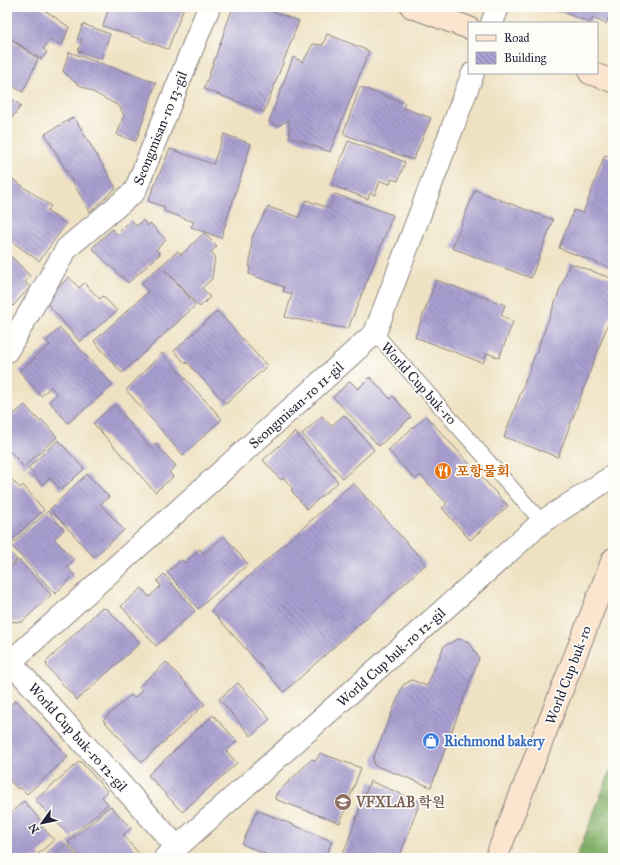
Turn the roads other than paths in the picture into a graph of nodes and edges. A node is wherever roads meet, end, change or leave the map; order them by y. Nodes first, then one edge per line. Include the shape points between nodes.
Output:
1 (209, 7) edge
2 (412, 7) edge
3 (498, 7) edge
4 (492, 22) edge
5 (468, 28) edge
6 (473, 74) edge
7 (593, 74) edge
8 (613, 82) edge
9 (375, 333) junction
10 (7, 351) edge
11 (613, 476) edge
12 (542, 522) junction
13 (613, 559) edge
14 (8, 662) edge
15 (171, 854) edge
16 (496, 858) edge

1 - 10 street, Seongmisan-ro 13-gil via 135,191 67,248
2 - 5 main road
3 - 4 street
6 - 9 street, Seongmisan-ro 11-gil
7 - 8 main road
9 - 12 lane, World Cup buk-ro
9 - 14 street, Seongmisan-ro 11-gil
11 - 12 street, World Cup buk-ro 12-gil
12 - 15 street, World Cup buk-ro 12-gil
13 - 16 main road, World Cup buk-ro
14 - 15 street, World Cup buk-ro 12-gil

